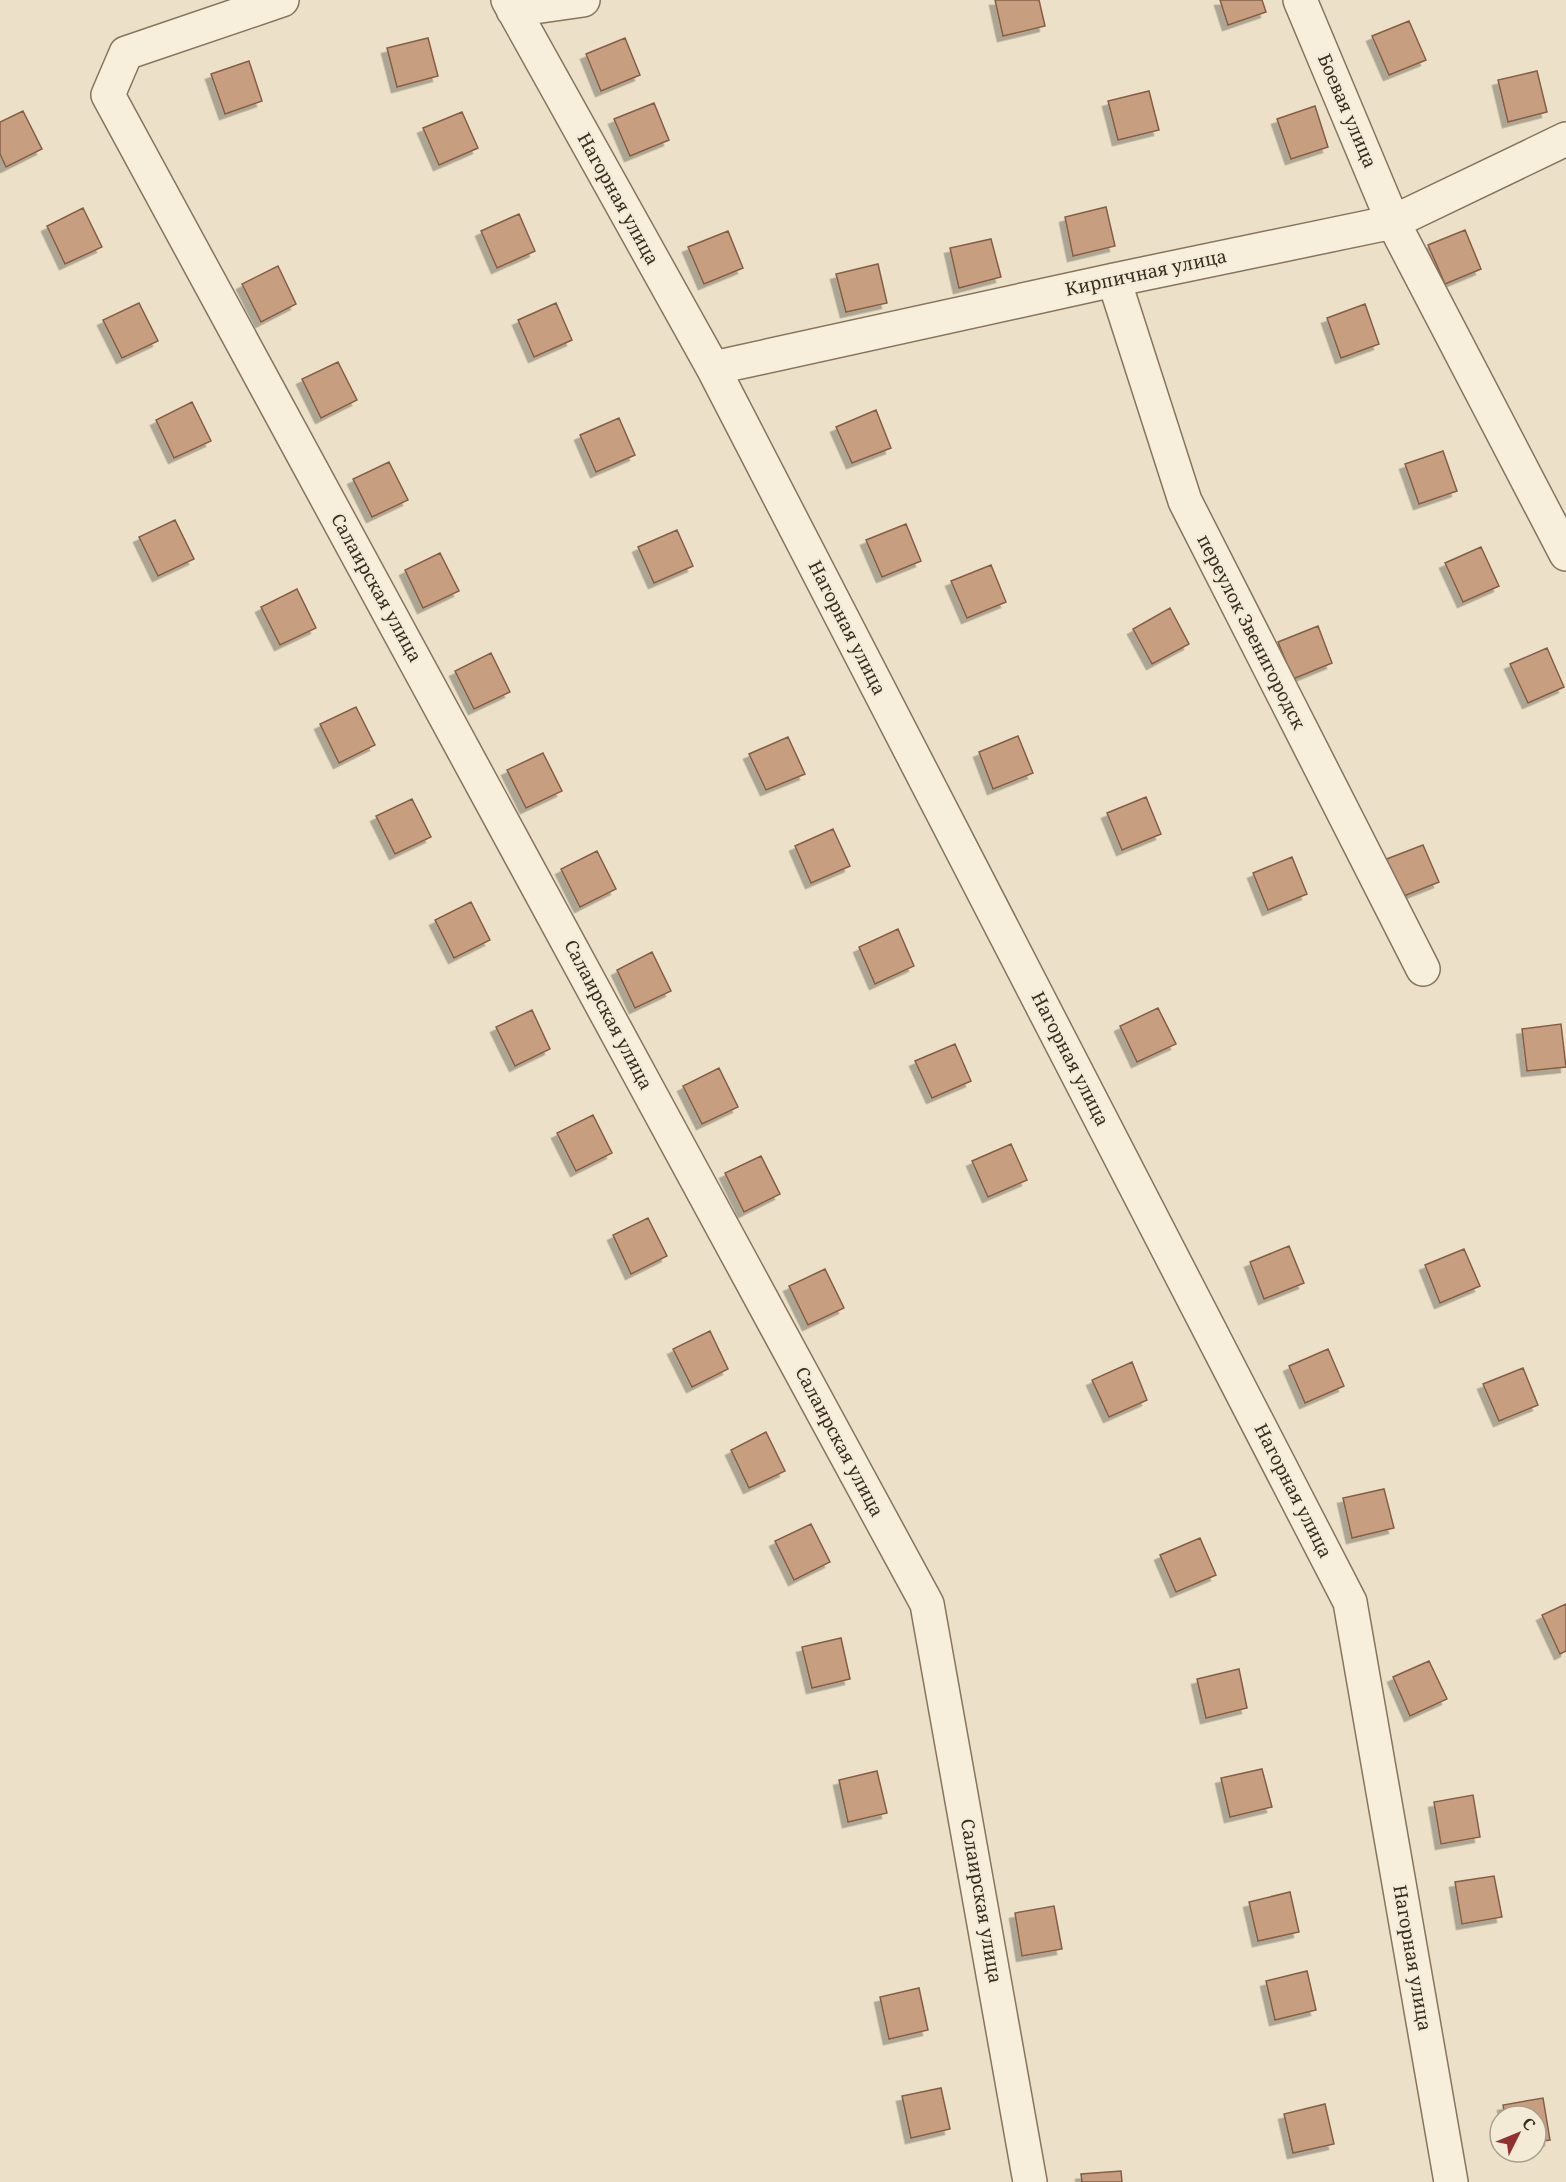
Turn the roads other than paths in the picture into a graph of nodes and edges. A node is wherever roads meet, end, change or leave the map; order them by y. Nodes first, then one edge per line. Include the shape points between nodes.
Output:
1 (282, 0) edge
2 (583, 0) edge
3 (1300, 0) edge
4 (510, 5) edge
5 (1566, 139) edge
6 (1393, 222) junction
7 (1114, 280) junction
8 (713, 368) junction
9 (1554, 503) edge
10 (1566, 554) edge
11 (1423, 969) dead end
12 (1030, 2182) edge
13 (1450, 2182) edge

1 - 12 street, Салаирская улица via 126,53 108,95 927,1604
2 - 4 street
3 - 6 street, Боевая улица
4 - 8 street, Нагорная улица
5 - 6 street, Кирпичная улица
6 - 7 street, Кирпичная улица
6 - 9 street, Боевая улица
7 - 8 street, Кирпичная улица
7 - 11 street, переулок Звенигородск via 1185,501
8 - 13 street, Нагорная улица via 1350,1602
9 - 10 street, Боевая улица

